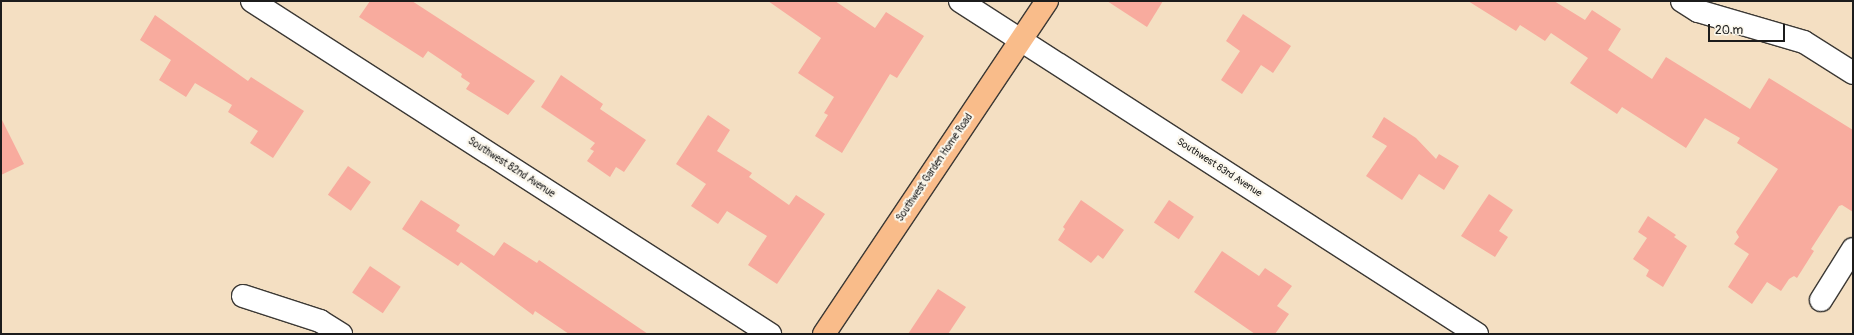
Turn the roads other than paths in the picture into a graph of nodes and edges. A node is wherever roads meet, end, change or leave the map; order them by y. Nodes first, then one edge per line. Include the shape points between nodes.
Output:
1 (252, 1) edge
2 (960, 1) edge
3 (1046, 1) edge
4 (1682, 1) edge
5 (1021, 40) junction
6 (1853, 74) edge
7 (1853, 249) edge
8 (244, 296) dead end
9 (1821, 300) dead end
10 (341, 334) edge
11 (770, 334) edge
12 (824, 334) edge
13 (1477, 334) edge

1 - 11 street, Southwest 82nd Avenue
2 - 5 street, Southwest 83rd Avenue
3 - 5 main road, Southwest Garden Home Road
4 - 6 street via 1698,11 1804,42
5 - 12 main road, Southwest Garden Home Road
5 - 13 street, Southwest 83rd Avenue
7 - 9 street
8 - 10 street via 320,321

